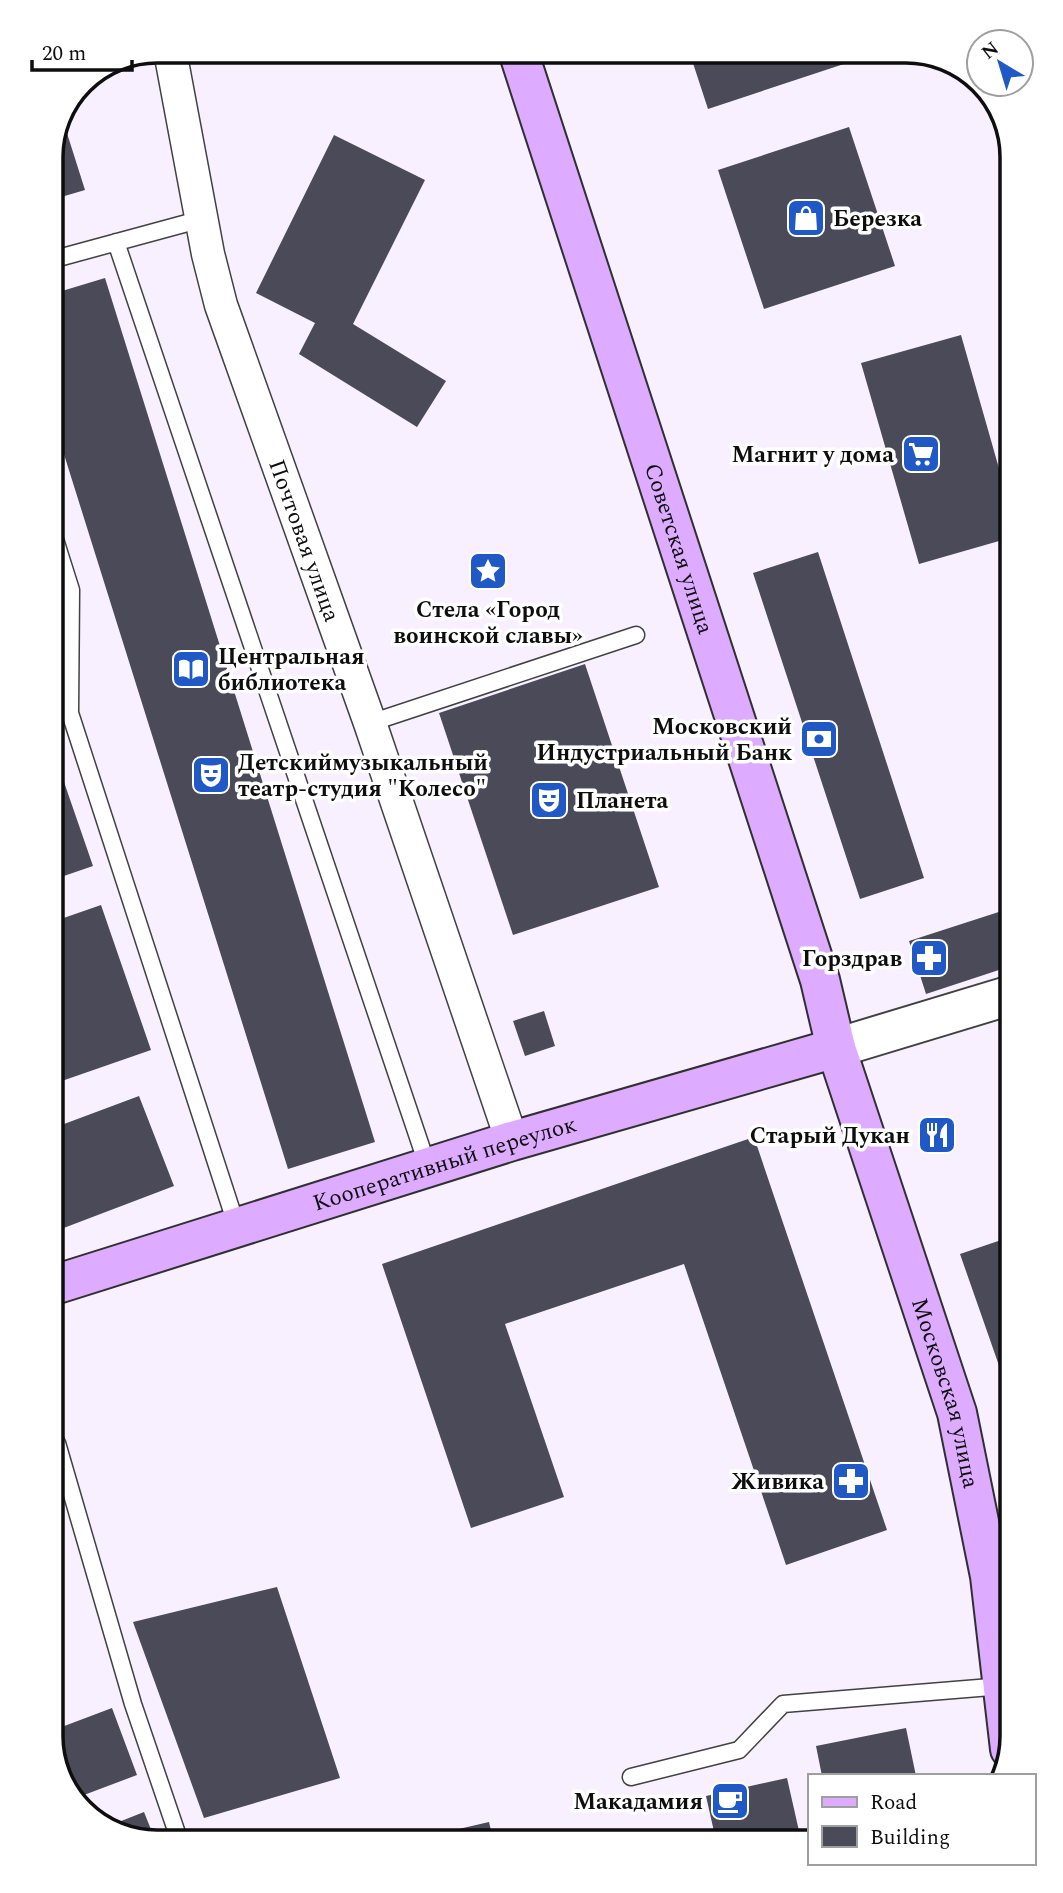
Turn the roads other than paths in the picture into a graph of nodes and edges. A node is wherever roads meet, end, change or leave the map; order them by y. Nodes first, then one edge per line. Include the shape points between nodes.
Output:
1 (172, 63) edge
2 (522, 63) edge
3 (202, 219) junction
4 (116, 242) junction
5 (63, 257) edge
6 (63, 565) edge
7 (636, 635) dead end
8 (370, 723) junction
9 (1000, 998) edge
10 (836, 1048) junction
11 (512, 1141) junction
12 (428, 1167) junction
13 (237, 1227) junction
14 (63, 1282) edge
15 (63, 1464) edge
16 (1000, 1570) edge
17 (1000, 1686) edge
18 (631, 1777) dead end
19 (176, 1830) edge

1 - 3 street, Почтовая улица
2 - 10 main road, Советская улица via 820,979
3 - 4 lane
3 - 8 street, Почтовая улица via 221,305
4 - 5 lane
4 - 12 lane
6 - 13 lane via 71,590 70,713
7 - 8 lane
8 - 11 street, Почтовая улица
9 - 10 street
10 - 11 main road, Кооперативный переулок
10 - 16 main road, Московская улица via 957,1413
11 - 12 main road, Кооперативный переулок
12 - 13 main road, Кооперативный переулок
13 - 14 main road, Кооперативный переулок
15 - 19 lane via 132,1704
17 - 18 lane via 783,1704 739,1750

